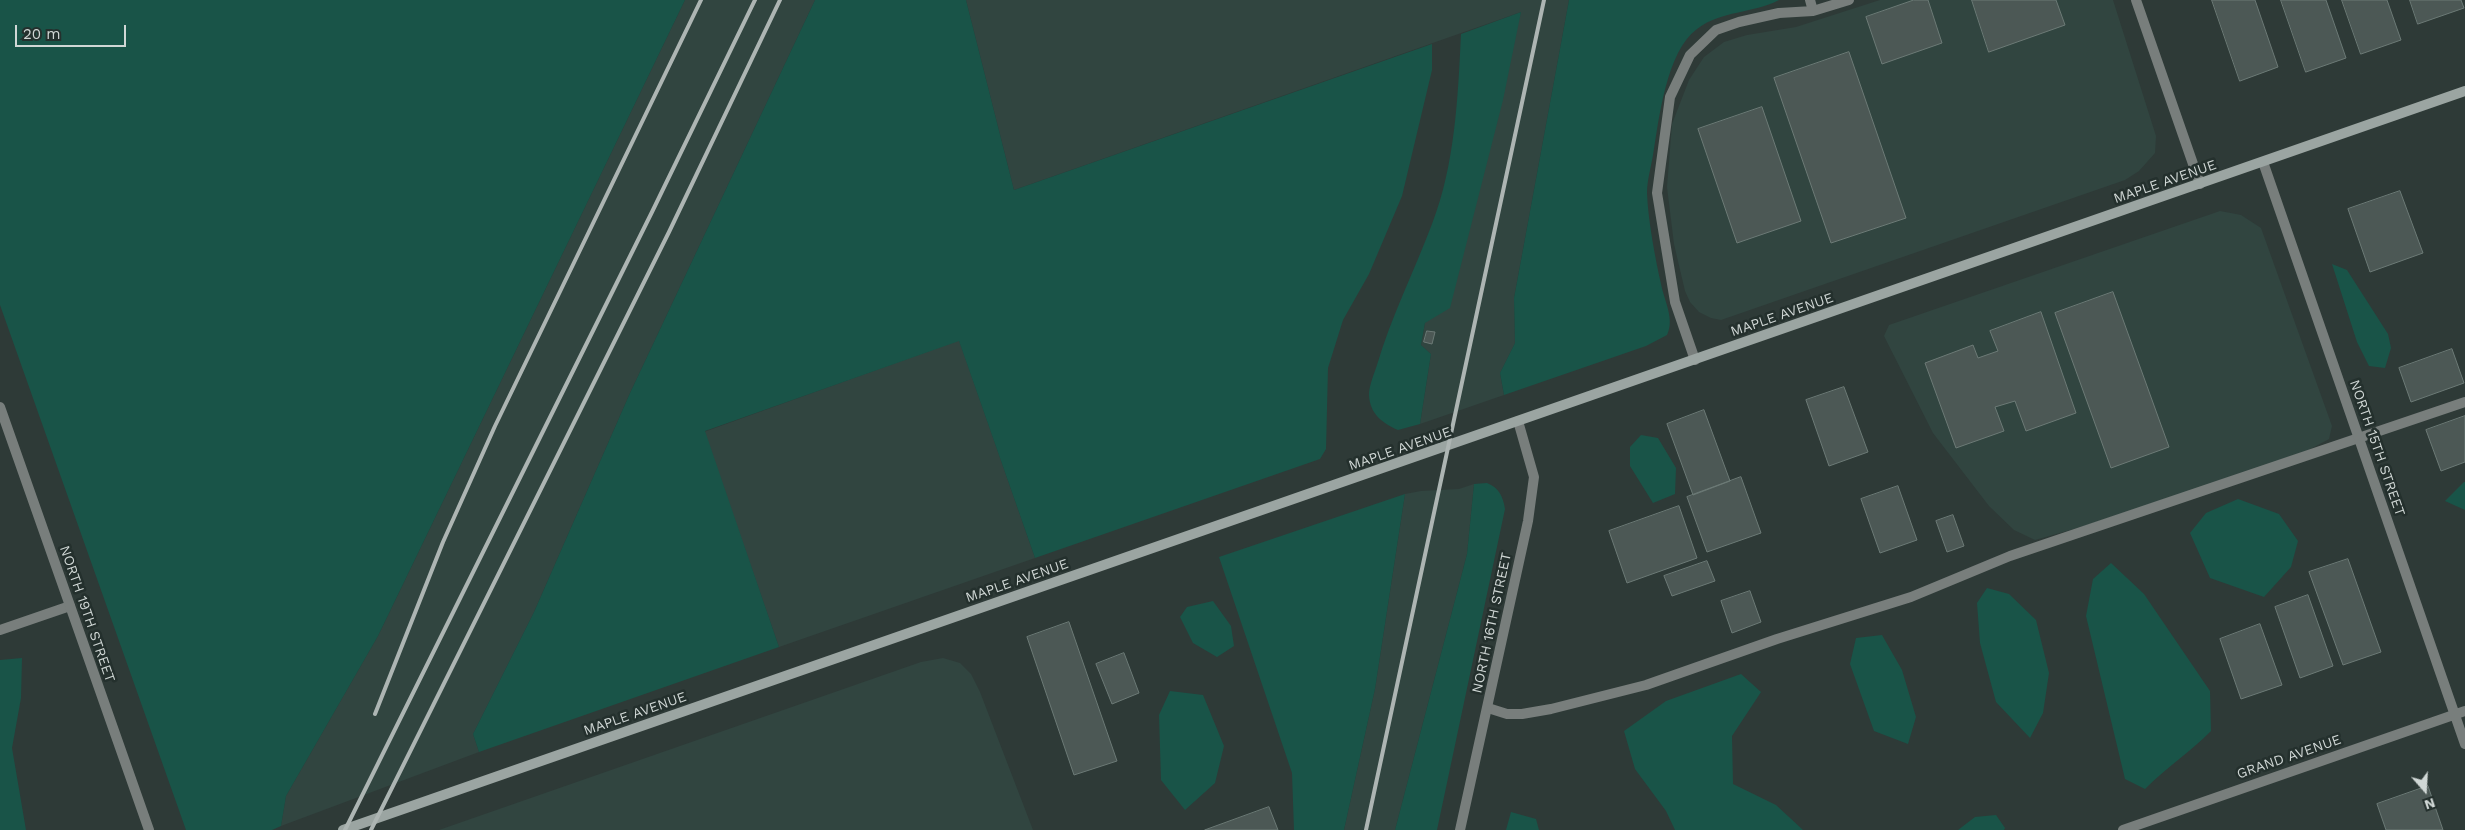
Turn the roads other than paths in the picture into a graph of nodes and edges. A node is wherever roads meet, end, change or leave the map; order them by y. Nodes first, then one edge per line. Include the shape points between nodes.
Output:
1 (1810, 0) edge
2 (1849, 0) edge
3 (2136, 0) edge
4 (1813, 11) junction
5 (2465, 91) edge
6 (2263, 162) junction
7 (2200, 184) junction
8 (1695, 360) junction
9 (2465, 402) edge
10 (0, 407) edge
11 (1518, 422) junction
12 (2359, 438) junction
13 (70, 606) junction
14 (0, 630) edge
15 (1488, 708) junction
16 (2465, 710) edge
17 (2454, 714) junction
18 (2465, 744) edge
19 (149, 830) edge
20 (343, 830) edge
21 (1460, 830) edge
22 (2123, 830) edge

1 - 4 street
2 - 4 street
3 - 7 street
4 - 8 street via 1779,13 1716,30 1690,55 1670,97 1657,193 1675,302
5 - 6 main road, MAPLE AVENUE
6 - 7 main road, MAPLE AVENUE
6 - 12 street, NORTH 15TH STREET
7 - 8 main road, MAPLE AVENUE
8 - 11 main road, MAPLE AVENUE
9 - 12 street
10 - 13 street, NORTH 19TH STREET
11 - 15 street, NORTH 16TH STREET via 1534,477 1528,522
11 - 20 main road, MAPLE AVENUE
12 - 15 street via 2010,556 1911,597 1646,685 1522,714 1507,714
12 - 17 street, NORTH 15TH STREET
13 - 14 street
13 - 19 street, NORTH 19TH STREET
15 - 21 street, NORTH 16TH STREET
16 - 17 street, GRAND AVENUE
17 - 18 street, NORTH 15TH STREET
17 - 22 street, GRAND AVENUE

